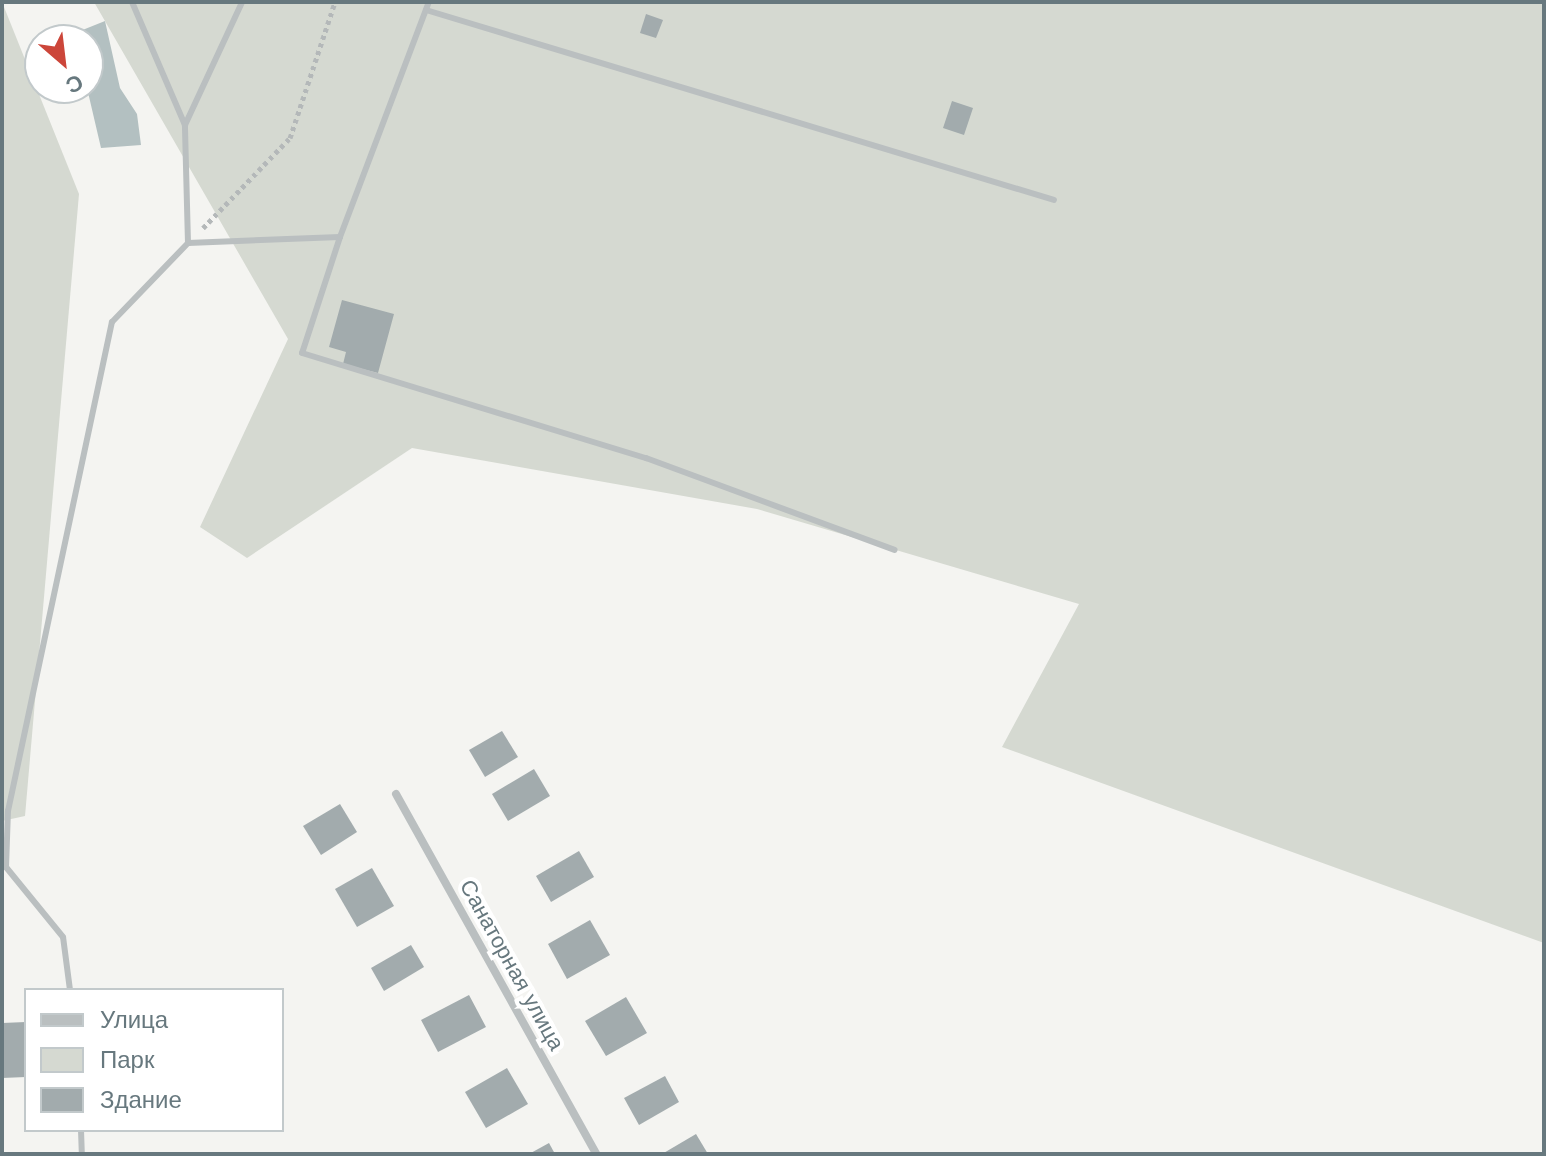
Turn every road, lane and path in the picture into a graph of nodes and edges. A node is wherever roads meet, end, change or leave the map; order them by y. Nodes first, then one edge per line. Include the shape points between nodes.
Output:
1 (132, 2) edge
2 (242, 2) edge
3 (335, 2) edge
4 (427, 6) edge
5 (185, 125) junction
6 (1054, 200) dead end
7 (340, 237) junction
8 (188, 243) junction
9 (895, 550) dead end
10 (396, 794) dead end
11 (70, 988) edge
12 (81, 1132) edge
13 (82, 1154) edge
14 (596, 1154) edge

1 - 5 lane
2 - 5 lane
3 - 8 path via 290,138
4 - 6 lane
4 - 7 lane
5 - 8 lane
7 - 8 lane
7 - 9 lane via 302,353 646,458
8 - 11 lane via 112,322 8,811 6,867 63,937
10 - 14 street, Санаторная улица
12 - 13 lane

